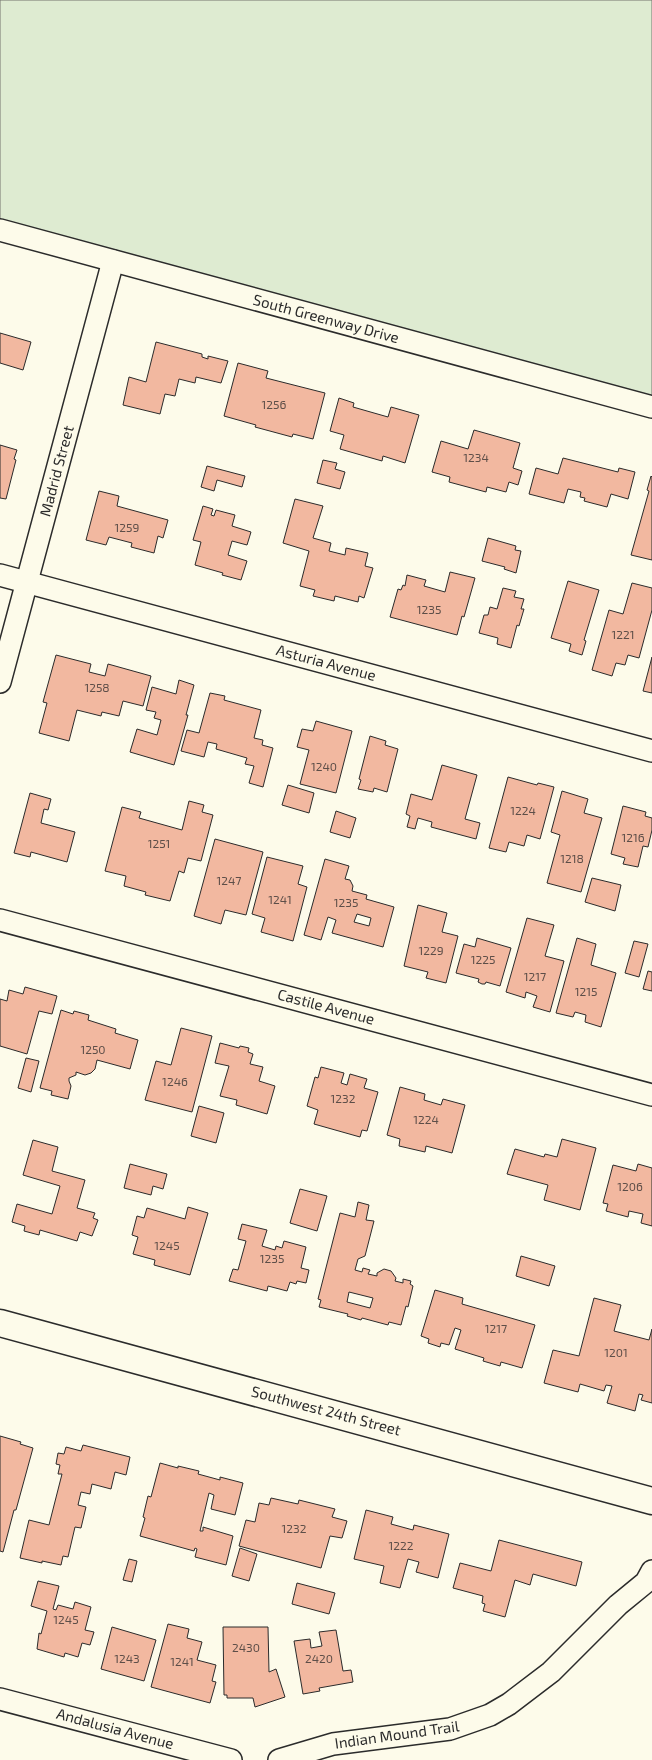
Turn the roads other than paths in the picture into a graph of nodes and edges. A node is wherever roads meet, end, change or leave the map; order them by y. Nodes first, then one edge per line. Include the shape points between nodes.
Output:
1 (0, 230) edge
2 (113, 261) junction
3 (652, 407) edge
4 (0, 575) edge
5 (26, 582) junction
6 (0, 682) edge
7 (652, 751) edge
8 (0, 920) edge
9 (652, 1096) edge
10 (0, 1323) edge
11 (650, 1499) edge
12 (650, 1578) edge
13 (0, 1699) edge
14 (231, 1760) edge
15 (279, 1760) edge

1 - 2 street, South Greenway Drive
2 - 3 street, South Greenway Drive
2 - 5 street, Madrid Street
4 - 5 street, Asturia Avenue
5 - 6 street, Madrid Street
5 - 7 street, Asturia Avenue
8 - 9 street, Castile Avenue
10 - 11 street, Southwest 24th Street
12 - 15 street, Indian Mound Trail via 551,1672 490,1715 450,1730 333,1744
13 - 14 street, Andalusia Avenue

